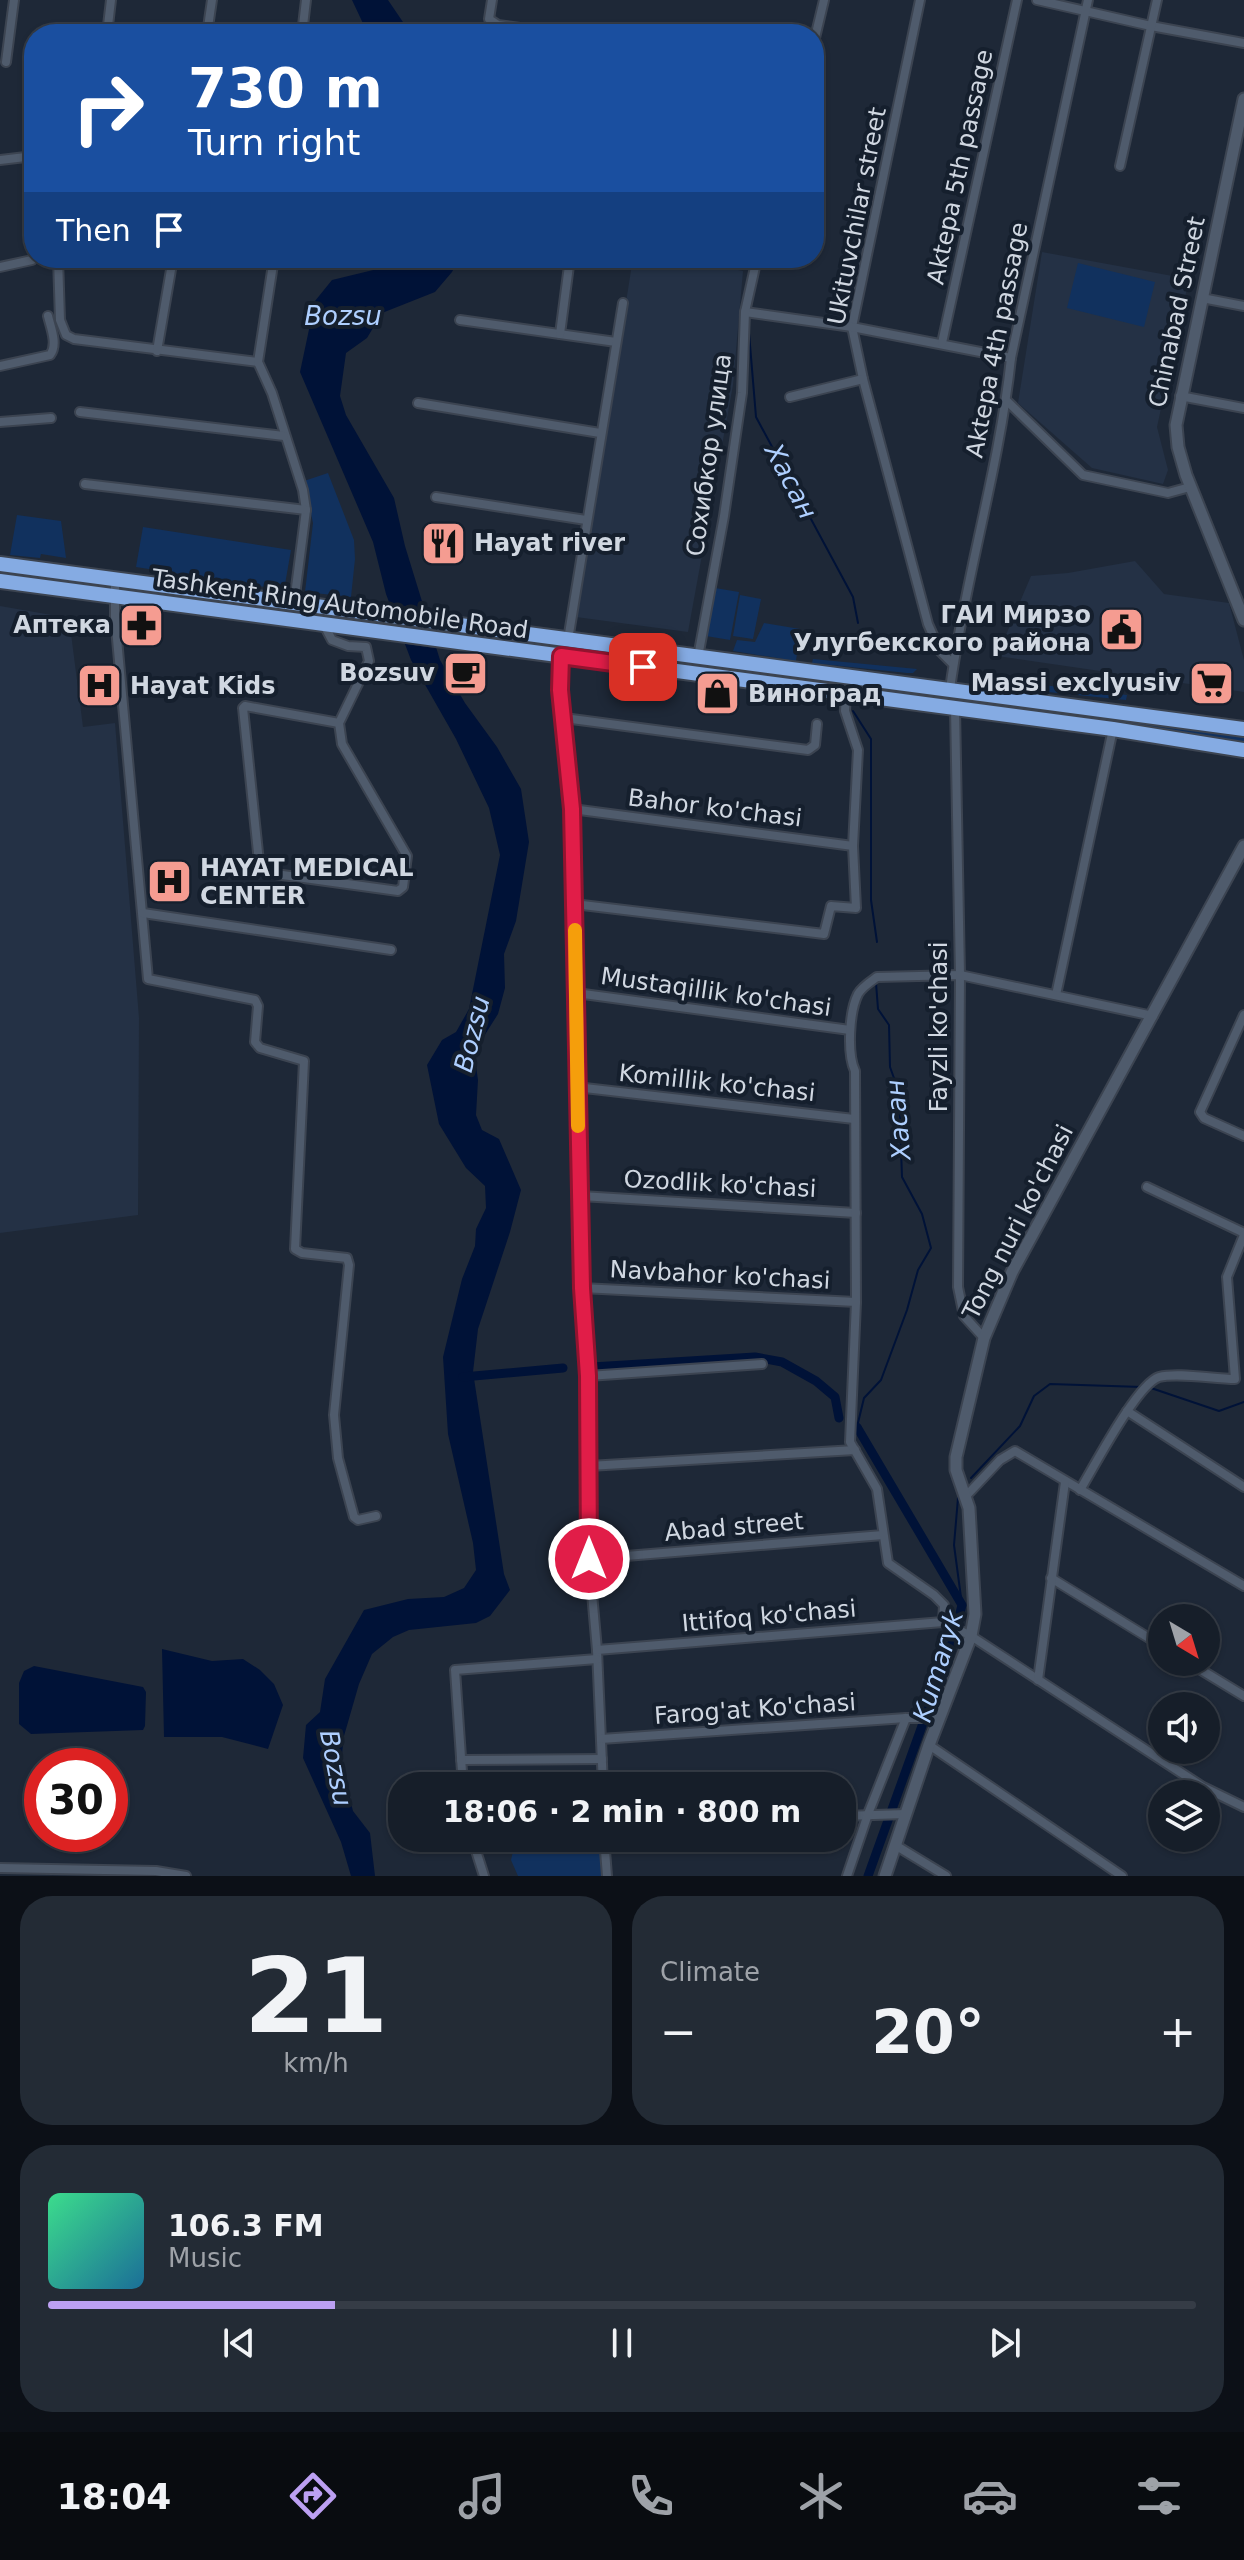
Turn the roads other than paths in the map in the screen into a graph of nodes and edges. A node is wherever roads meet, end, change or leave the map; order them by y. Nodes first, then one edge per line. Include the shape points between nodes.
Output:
1 (14, 0) edge
2 (111, 0) edge
3 (212, 0) edge
4 (306, 0) edge
5 (492, 0) edge
6 (824, 0) edge
7 (920, 0) edge
8 (1017, 0) edge
9 (1037, 0) edge
10 (1088, 0) edge
11 (1157, 0) edge
12 (1085, 11) junction
13 (108, 24) edge
14 (208, 24) edge
15 (303, 24) edge
16 (496, 24) edge
17 (818, 24) edge
18 (1151, 26) junction
19 (1244, 43) edge
20 (6, 62) dead end
21 (1244, 99) edge
22 (24, 157) edge
23 (0, 160) edge
24 (1120, 166) dead end
25 (24, 262) edge
26 (0, 267) edge
27 (58, 268) edge
28 (171, 268) edge
29 (272, 268) edge
30 (569, 268) edge
31 (755, 268) edge
32 (1202, 298) junction
33 (623, 303) dead end
34 (1244, 306) edge
35 (745, 312) junction
36 (48, 316) dead end
37 (460, 320) dead end
38 (852, 327) junction
39 (560, 334) junction
40 (616, 342) junction
41 (942, 343) junction
42 (157, 351) junction
43 (1011, 358) junction
44 (258, 362) junction
45 (0, 366) edge
46 (863, 379) junction
47 (1180, 396) junction
48 (790, 397) dead end
49 (1007, 401) junction
50 (418, 403) dead end
51 (1244, 408) edge
52 (80, 412) dead end
53 (51, 418) dead end
54 (0, 422) edge
55 (600, 433) junction
56 (284, 436) junction
57 (85, 484) dead end
58 (1190, 487) junction
59 (436, 497) dead end
60 (306, 510) junction
61 (586, 520) junction
62 (0, 564) edge
63 (115, 579) junction
64 (0, 581) edge
65 (114, 596) junction
66 (294, 603) junction
67 (1244, 620) edge
68 (324, 624) junction
69 (568, 640) junction
70 (561, 656) junction
71 (698, 657) junction
72 (726, 660) junction
73 (953, 664) junction
74 (724, 678) junction
75 (950, 689) junction
76 (846, 694) junction
77 (955, 708) junction
78 (564, 718) junction
79 (339, 723) junction
80 (817, 724) dead end
81 (1113, 729) junction
82 (1244, 729) edge
83 (1244, 750) edge
84 (572, 809) junction
85 (853, 846) junction
86 (1244, 846) edge
87 (574, 904) junction
88 (143, 913) junction
89 (391, 950) dead end
90 (960, 975) junction
91 (576, 993) junction
92 (1056, 995) junction
93 (1244, 1015) edge
94 (1153, 1016) junction
95 (850, 1030) junction
96 (576, 1087) junction
97 (854, 1119) junction
98 (1244, 1136) edge
99 (1147, 1187) dead end
100 (581, 1196) junction
101 (856, 1213) junction
102 (1244, 1234) edge
103 (582, 1288) junction
104 (856, 1302) junction
105 (984, 1338) junction
106 (762, 1364) dead end
107 (588, 1376) junction
108 (1240, 1379) edge
109 (1127, 1411) junction
110 (855, 1450) junction
111 (589, 1466) junction
112 (1065, 1482) junction
113 (1244, 1487) edge
114 (1080, 1490) junction
115 (966, 1496) junction
116 (376, 1516) dead end
117 (883, 1535) junction
118 (589, 1559) junction
119 (1051, 1578) junction
120 (1244, 1586) edge
121 (947, 1624) junction
122 (967, 1635) junction
123 (1148, 1637) edge
124 (597, 1654) junction
125 (1211, 1676) edge
126 (1038, 1680) junction
127 (1244, 1696) edge
128 (939, 1718) junction
129 (909, 1719) junction
130 (601, 1739) junction
131 (929, 1745) junction
132 (602, 1759) junction
133 (461, 1760) junction
134 (462, 1772) edge
135 (602, 1772) edge
136 (1244, 1807) edge
137 (870, 1814) junction
138 (906, 1814) junction
139 (856, 1815) edge
140 (895, 1845) junction
141 (476, 1852) edge
142 (605, 1852) edge
143 (0, 1868) edge
144 (186, 1876) edge
145 (484, 1876) edge
146 (607, 1876) edge
147 (847, 1876) edge
148 (885, 1876) edge
149 (946, 1876) edge
150 (1122, 1876) edge

1 - 20 street
2 - 13 street
3 - 14 street
4 - 15 street
5 - 16 street via 489,19
6 - 17 street
7 - 38 street, Ukituvchilar street
8 - 41 street, Aktepa 5th passage
9 - 12 street
10 - 12 street, Aktepa 4th passage
11 - 18 street
12 - 18 street
12 - 43 street, Aktepa 4th passage
18 - 19 street
18 - 24 street
21 - 32 street, Chinabad Street
22 - 23 street
25 - 26 street
27 - 42 street via 60,320 66,335
28 - 42 street
29 - 44 street
30 - 39 street
31 - 35 street, Сохибкор улица
32 - 34 street
32 - 47 street, Chinabad Street
33 - 40 street
35 - 38 street
35 - 71 street, Сохибкор улица via 742,393
36 - 45 street via 53,352
37 - 39 street
38 - 41 street
38 - 46 street, Ukituvchilar street
39 - 40 street
40 - 55 street
41 - 43 street
42 - 44 street
43 - 49 street, Aktepa 4th passage
44 - 56 street
46 - 48 street
46 - 73 street, Ukituvchilar street via 928,624
47 - 51 street
47 - 58 street, Chinabad Street via 1176,436
49 - 58 street via 1083,475 1168,493
49 - 73 street, Aktepa 4th passage
50 - 55 street
52 - 56 street
53 - 54 street
55 - 61 street
56 - 60 street
57 - 60 street
58 - 67 street, Chinabad Street
59 - 61 street
60 - 66 street
61 - 69 street
62 - 63 highway, Tashkent Ring Automobile Road
63 - 65 street
63 - 66 highway, Tashkent Ring Automobile Road
64 - 65 highway, Tashkent Ring Automobile Road
65 - 68 highway, Tashkent Ring Automobile Road
65 - 88 street
66 - 69 highway, Tashkent Ring Automobile Road
68 - 70 highway, Tashkent Ring Automobile Road
68 - 79 street via 332,640 366,647 369,661
69 - 71 highway, Tashkent Ring Automobile Road
70 - 74 highway, Tashkent Ring Automobile Road
70 - 78 street
71 - 72 highway, Tashkent Ring Automobile Road
72 - 74 highway
72 - 75 highway, Tashkent Ring Automobile Road
73 - 75 street, Aktepa 4th passage
74 - 76 highway, Tashkent Ring Automobile Road
75 - 82 highway, Tashkent Ring Automobile Road
76 - 77 highway, Tashkent Ring Automobile Road
76 - 85 street via 845,711 858,750
77 - 81 highway, Tashkent Ring Automobile Road
77 - 90 street, Fayzli ko'chasi
78 - 80 street via 808,750 815,745
78 - 84 street
79 - 79 street via 342,744 407,856 398,891 268,873 259,862 243,708
81 - 83 highway, Tashkent Ring Automobile Road
81 - 92 street
84 - 85 street, Bahor ko'chasi
84 - 87 street
85 - 87 street via 856,908 831,906 824,934
86 - 94 street, Tong nuri ko'chasi
87 - 91 street
88 - 89 street
88 - 116 street via 148,979 255,1000 255,1042 304,1061 295,1249 347,1258 334,1415 338,1458 354,1517
90 - 92 street
90 - 95 street via 877,977 857,995
90 - 105 street, Fayzli ko'chasi via 958,1287 964,1316
91 - 95 street, Mustaqillik ko'chasi
91 - 96 street
92 - 94 street
93 - 98 street via 1200,1112
94 - 105 street, Tong nuri ko'chasi via 1012,1272
95 - 97 street
96 - 97 street, Komillik ko'chasi
96 - 100 street
97 - 101 street
99 - 102 street
100 - 101 street, Ozodlik ko'chasi
100 - 103 street
101 - 104 street
102 - 108 street via 1227,1277
103 - 104 street, Navbahor ko'chasi
103 - 107 street
104 - 110 street via 850,1442
105 - 115 street, Tong nuri ko'chasi via 956,1457
106 - 107 street
107 - 111 street
108 - 109 street via 1163,1376 1150,1381
109 - 113 street
109 - 114 street
110 - 111 street
110 - 117 street via 877,1489
111 - 118 street
112 - 114 street
112 - 115 street via 1015,1451
112 - 119 street
114 - 120 street
115 - 122 street, Tong nuri ko'chasi via 975,1597
117 - 118 street, Abad street
117 - 121 street via 888,1563 944,1605
118 - 124 street
119 - 123 street
119 - 126 street
121 - 122 street
121 - 124 street, Ittifoq ko'chasi
122 - 126 street
122 - 128 street, Tong nuri ko'chasi
124 - 130 street
124 - 133 street, Ittifoq ko'chasi via 455,1670
125 - 127 street
126 - 136 street via 1203,1787
128 - 129 street, Farog'at Ko'chasi
128 - 131 street, Tong nuri ko'chasi
129 - 130 street, Farog'at Ko'chasi
129 - 137 street
130 - 132 street
131 - 138 street, Tong nuri ko'chasi
131 - 150 street
132 - 133 street
132 - 135 street
133 - 134 street
137 - 138 street
137 - 139 street
137 - 147 street
138 - 140 street, Tong nuri ko'chasi
140 - 148 street, Tong nuri ko'chasi
140 - 149 street
141 - 145 street
142 - 146 street
143 - 144 street

